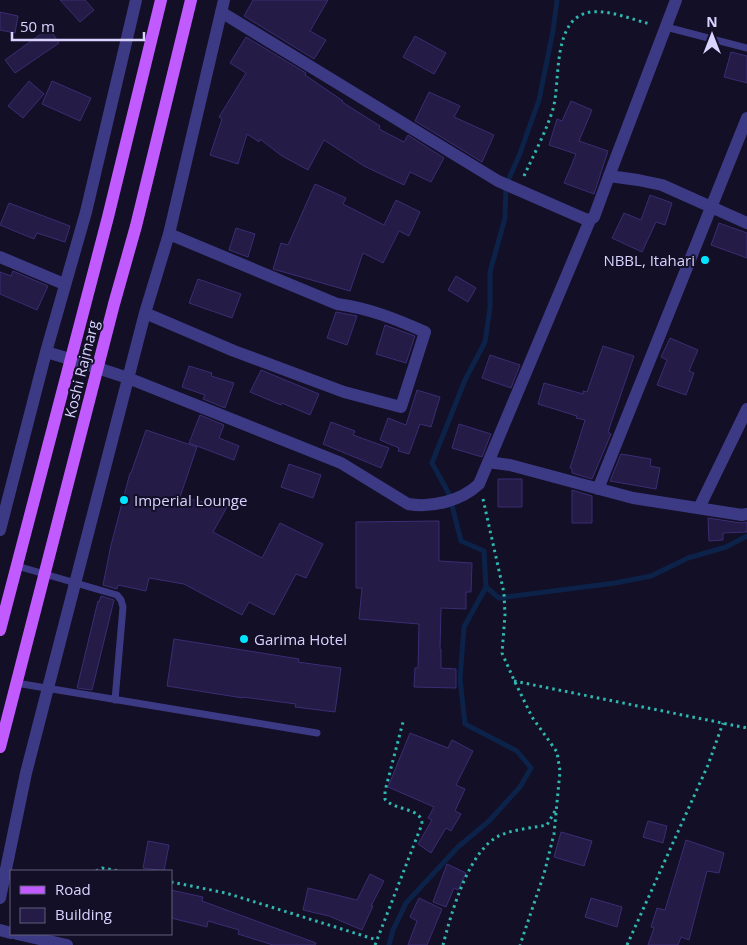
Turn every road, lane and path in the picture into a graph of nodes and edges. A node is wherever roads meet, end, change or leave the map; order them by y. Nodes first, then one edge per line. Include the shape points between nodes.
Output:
1 (136, 0) edge
2 (161, 0) edge
3 (191, 0) edge
4 (676, 0) edge
5 (222, 6) edge
6 (666, 27) junction
7 (747, 48) edge
8 (747, 118) edge
9 (609, 176) junction
10 (517, 190) junction
11 (712, 208) junction
12 (590, 220) junction
13 (747, 223) edge
14 (169, 234) junction
15 (0, 257) edge
16 (64, 284) junction
17 (145, 313) junction
18 (46, 352) junction
19 (70, 358) junction
20 (98, 368) junction
21 (128, 378) junction
22 (747, 409) edge
23 (488, 462) junction
24 (479, 484) junction
25 (598, 489) junction
26 (699, 508) junction
27 (747, 514) edge
28 (0, 530) edge
29 (17, 566) junction
30 (44, 574) junction
31 (75, 584) junction
32 (0, 630) edge
33 (514, 680) junction
34 (16, 683) junction
35 (48, 689) junction
36 (115, 700) junction
37 (403, 722) dead end
38 (724, 723) junction
39 (747, 728) edge
40 (317, 732) dead end
41 (0, 746) edge
42 (556, 810) junction
43 (98, 870) edge
44 (114, 870) edge
45 (172, 882) edge
46 (0, 898) edge
47 (22, 935) edge
48 (377, 940) junction
49 (68, 945) edge
50 (375, 945) edge
51 (443, 945) edge
52 (520, 945) edge
53 (628, 945) edge

1 - 16 street via 86,212
2 - 19 main road, Koshi Rajmarg
3 - 20 main road, Koshi Rajmarg
4 - 6 street
5 - 10 street
5 - 14 street
6 - 7 lane
6 - 9 street
6 - 10 path via 607,13 590,12 576,19 567,29 560,55 554,107
8 - 11 street
9 - 11 street via 662,186
9 - 12 street
10 - 12 street
11 - 13 street
11 - 25 street
12 - 23 street
14 - 17 street
14 - 17 street via 337,304 357,307 425,332 401,407 344,392
15 - 16 street
16 - 18 street
17 - 21 street
18 - 19 street
18 - 28 street
19 - 20 street
19 - 29 main road, Koshi Rajmarg
20 - 21 street
20 - 30 main road, Koshi Rajmarg
21 - 24 street via 341,463 408,504 420,506 460,497
21 - 31 street
22 - 26 street
23 - 24 street
23 - 25 street
24 - 33 path via 504,592 502,654
25 - 26 street
26 - 27 street
29 - 30 lane
29 - 32 main road, Koshi Rajmarg
30 - 31 lane
30 - 34 main road, Koshi Rajmarg
31 - 35 street
31 - 36 lane via 121,600
33 - 38 path
33 - 42 path via 532,717 557,752 560,771
34 - 35 lane
34 - 41 main road, Koshi Rajmarg
35 - 36 lane
35 - 46 street via 26,773
36 - 40 lane
37 - 48 path via 385,799 418,814 422,824
38 - 39 path
38 - 53 path
42 - 51 path via 547,825 500,835 479,852 454,904
42 - 52 path via 544,874
43 - 44 path
45 - 48 path via 226,893
47 - 49 street
48 - 50 path

